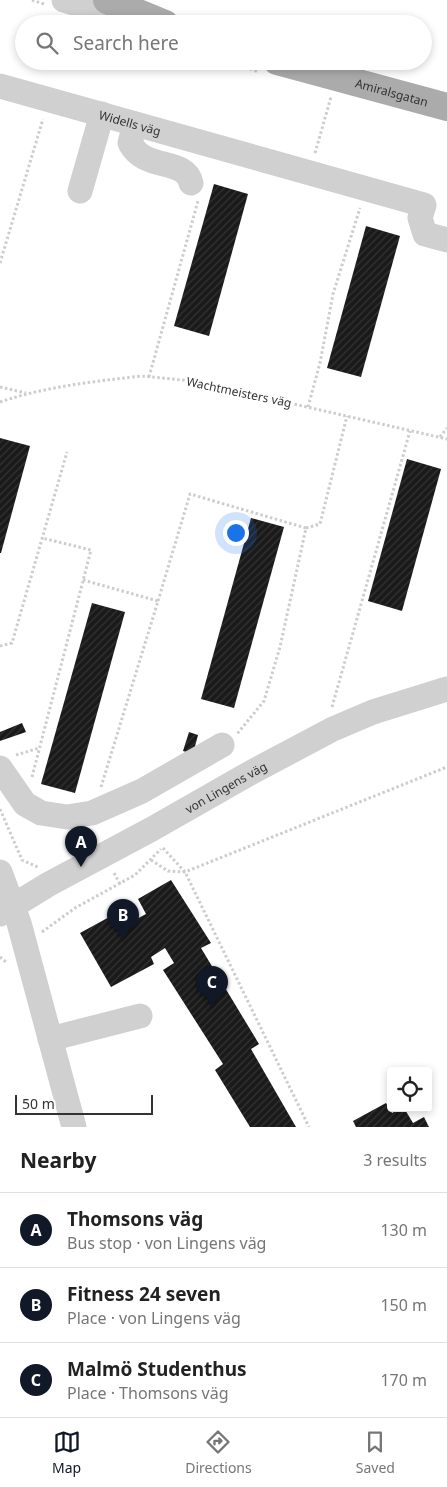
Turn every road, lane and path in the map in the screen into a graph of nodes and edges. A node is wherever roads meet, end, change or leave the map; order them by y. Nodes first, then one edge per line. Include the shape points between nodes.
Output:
1 (32, 0) edge
2 (107, 0) edge
3 (54, 2) edge
4 (124, 15) edge
5 (142, 15) edge
6 (283, 70) edge
7 (0, 86) edge
8 (323, 94) dead end
9 (49, 99) junction
10 (447, 107) edge
11 (102, 114) junction
12 (135, 124) junction
13 (310, 172) junction
14 (366, 188) junction
15 (80, 191) dead end
16 (195, 192) joint
17 (447, 240) edge
18 (0, 262) edge
19 (149, 377) junction
20 (0, 388) edge
21 (26, 393) junction
22 (0, 402) edge
23 (308, 407) junction
24 (347, 416) junction
25 (447, 428) edge
26 (410, 431) junction
27 (440, 437) junction
28 (447, 439) edge
29 (67, 452) dead end
30 (306, 528) junction
31 (42, 538) junction
32 (83, 580) junction
33 (158, 601) junction
34 (0, 646) edge
35 (447, 689) edge
36 (333, 729) junction
37 (222, 745) joint
38 (39, 748) junction
39 (4, 763) edge
40 (447, 767) edge
41 (24, 804) junction
42 (0, 808) edge
43 (92, 813) junction
44 (161, 839) junction
45 (151, 860) junction
46 (43, 868) dead end
47 (0, 872) edge
48 (185, 872) junction
49 (6, 910) edge
50 (36, 935) dead end
51 (140, 1016) dead end
52 (50, 1039) junction
53 (74, 1127) edge
54 (309, 1127) edge

1 - 3 path
2 - 5 main road
3 - 4 street
6 - 10 main road, Amiralsgatan
7 - 9 street, Widells väg
8 - 13 path via 331,98
9 - 11 street, Widells väg
9 - 18 path
11 - 12 street, Widells väg
11 - 15 street
12 - 13 street, Widells väg
12 - 16 street via 130,143 134,152 148,161 186,173
13 - 14 street, Widells väg
14 - 17 street, Widells väg via 424,204 420,218 425,234
14 - 23 path via 333,294
16 - 19 path
19 - 21 path, Wachtmeisters väg via 93,381
19 - 23 path, Wachtmeisters väg via 193,381
20 - 21 path
21 - 22 path, Wachtmeisters väg
23 - 24 path, Wachtmeisters väg
24 - 26 path, Wachtmeisters väg
24 - 30 path via 320,524
25 - 27 path
26 - 27 path, Wachtmeisters väg
26 - 36 path via 331,711
27 - 28 path, Wachtmeisters väg
29 - 31 path
30 - 33 path via 190,494
30 - 37 path via 280,647 264,701 238,734
31 - 32 path via 91,550
31 - 34 path via 12,643
32 - 33 path
32 - 38 path
33 - 43 path
35 - 36 street, von Lingens väg via 373,712
36 - 44 street, von Lingens väg via 252,772
37 - 43 street via 142,790
38 - 39 path
38 - 41 path
39 - 41 street
40 - 48 path
41 - 43 street via 41,813 67,817
42 - 46 path via 22,860
44 - 45 path
44 - 48 path
44 - 49 street, von Lingens väg via 49,884
45 - 48 path via 168,871
45 - 50 path via 136,875 75,908
47 - 49 street
48 - 54 path
49 - 52 street via 22,932
51 - 52 street
52 - 53 street

